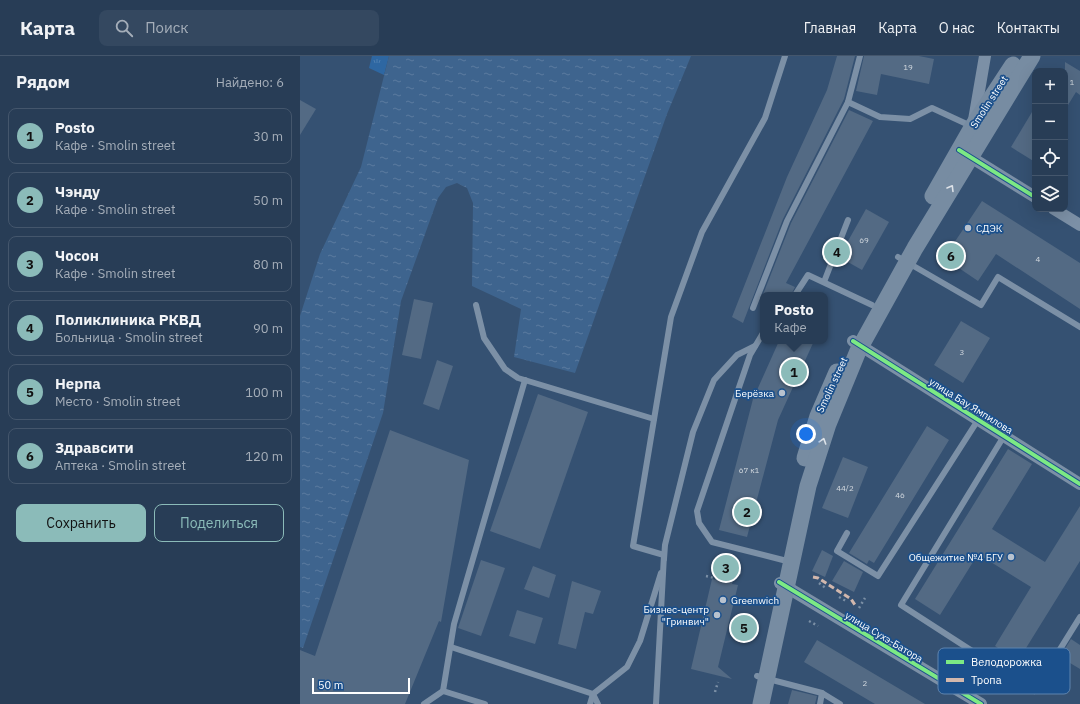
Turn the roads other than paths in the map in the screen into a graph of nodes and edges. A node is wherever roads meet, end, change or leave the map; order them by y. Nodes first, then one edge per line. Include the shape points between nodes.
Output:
1 (785, 56) edge
2 (860, 56) edge
3 (985, 56) edge
4 (1019, 56) edge
5 (1032, 56) edge
6 (848, 102) junction
7 (973, 126) junction
8 (965, 154) junction
9 (1032, 195) edge
10 (1059, 212) edge
11 (848, 220) dead end
12 (1080, 225) edge
13 (903, 259) junction
14 (824, 282) junction
15 (797, 292) edge
16 (476, 305) dead end
17 (872, 305) junction
18 (753, 308) dead end
19 (1080, 327) edge
20 (760, 338) edge
21 (857, 344) junction
22 (755, 346) junction
23 (525, 380) junction
24 (654, 419) junction
25 (978, 420) junction
26 (1004, 436) junction
27 (1080, 484) edge
28 (847, 533) dead end
29 (664, 555) junction
30 (783, 560) junction
31 (783, 585) junction
32 (1080, 617) edge
33 (451, 647) junction
34 (968, 648) edge
35 (1061, 648) edge
36 (762, 677) junction
37 (938, 678) edge
38 (443, 691) junction
39 (822, 693) junction
40 (593, 694) junction
41 (964, 694) edge
42 (424, 704) edge
43 (485, 704) edge
44 (590, 704) edge
45 (598, 704) edge
46 (656, 704) edge
47 (750, 704) edge
48 (761, 704) edge
49 (820, 704) edge
50 (840, 704) edge
51 (981, 704) edge

1 - 24 lane via 765,118 702,232 671,316
2 - 6 lane
3 - 7 street
4 - 7 main road, Smolin street
5 - 8 main road
6 - 7 lane via 887,118 910,119 932,108
6 - 18 lane via 787,221
7 - 8 main road, Smolin street
8 - 9 street
8 - 13 main road, Smolin street
10 - 12 street
11 - 14 lane
13 - 17 main road, Smolin street
13 - 19 lane via 981,305 998,277
13 - 21 main road
14 - 15 lane via 808,275
14 - 17 lane
16 - 23 lane via 484,338 505,369
17 - 21 main road, Smolin street
20 - 22 lane
21 - 25 street, улица Бау Ямпилова
21 - 30 main road, Smolin street via 818,416 796,496
31 -> 21 main road via 808,486
22 - 29 lane via 737,355 714,380 693,432
22 - 30 lane via 697,511 699,523 712,542
23 - 24 lane
23 - 33 lane via 454,624
24 - 29 lane via 633,546
25 - 26 street, улица Бау Ямпилова
25 - 28 lane via 878,576 837,551
26 - 27 street, улица Бау Ямпилова
26 - 34 lane via 901,605
29 - 40 lane via 659,582 640,641 626,667
29 - 46 lane
30 - 31 main road, Smolin street
31 - 36 main road, Smolin street
31 - 37 street, улица Сухэ-Батора
32 - 35 lane
33 - 38 lane
33 - 40 lane
36 - 39 lane
36 - 47 main road, Smolin street
36 - 48 main road
38 - 42 lane
38 - 43 lane
39 - 49 lane
39 - 50 lane
40 - 44 lane
40 - 45 lane
41 - 51 street, улица Сухэ-Батора

